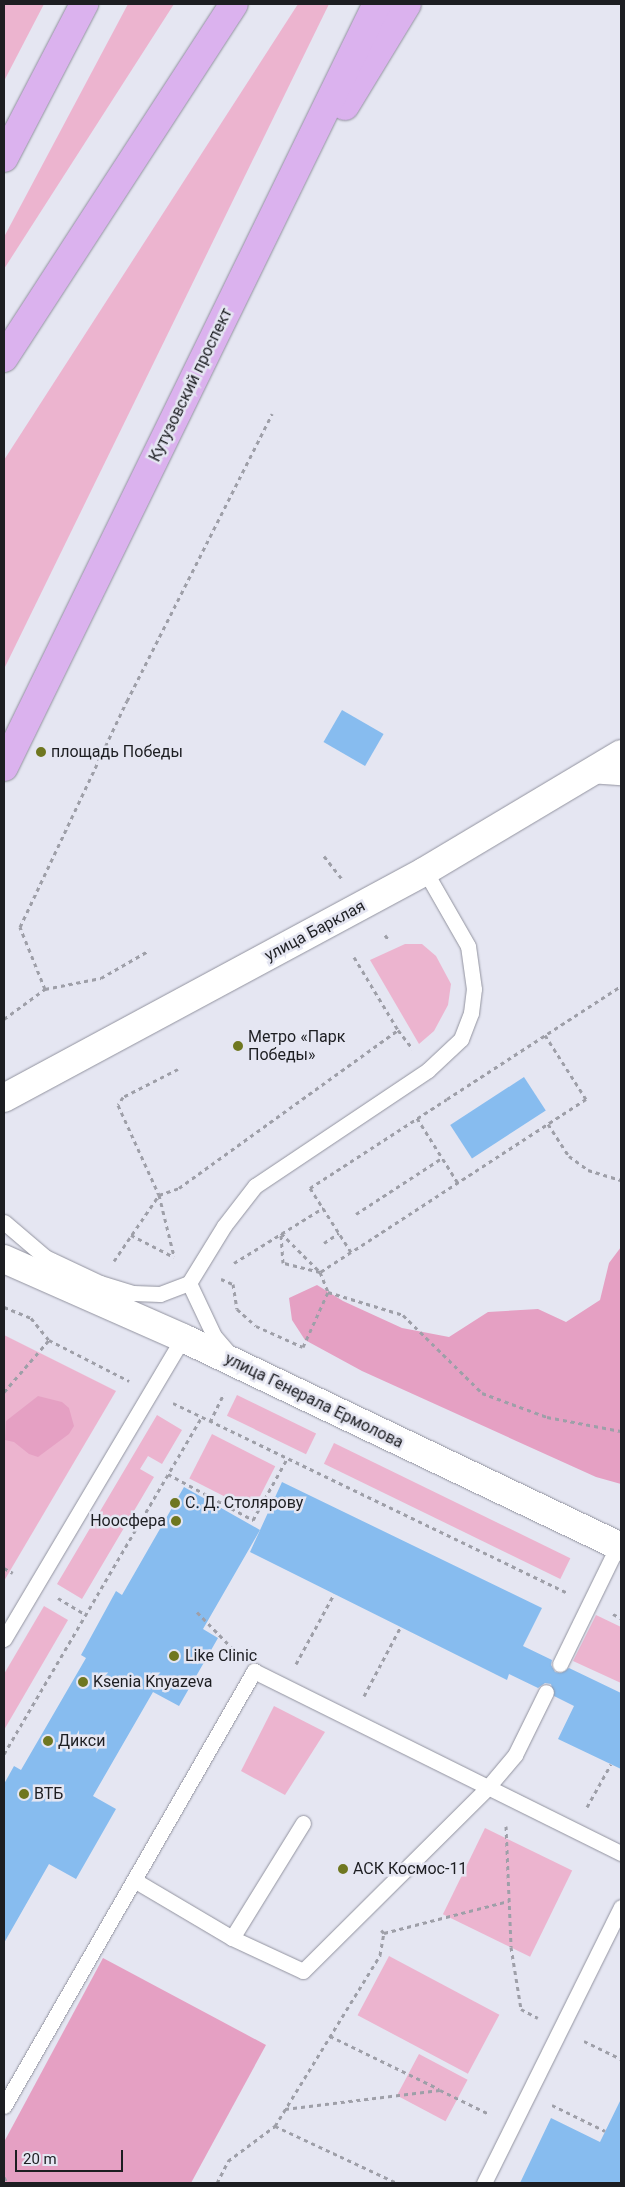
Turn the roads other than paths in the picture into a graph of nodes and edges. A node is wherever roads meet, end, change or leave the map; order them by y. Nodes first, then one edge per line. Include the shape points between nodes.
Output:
1 (84, 4) edge
2 (234, 4) edge
3 (377, 4) edge
4 (408, 4) edge
5 (4, 158) edge
6 (260, 244) junction
7 (4, 358) edge
8 (621, 754) edge
9 (4, 767) edge
10 (586, 775) junction
11 (621, 777) edge
12 (425, 871) junction
13 (4, 1098) edge
14 (4, 1222) edge
15 (4, 1259) edge
16 (189, 1283) junction
17 (183, 1338) junction
18 (238, 1364) junction
19 (620, 1548) edge
20 (4, 1639) edge
21 (560, 1664) dead end
22 (546, 1692) dead end
23 (488, 1787) junction
24 (303, 1823) dead end
25 (621, 1853) edge
26 (134, 1880) junction
27 (621, 1907) edge
28 (232, 1938) junction
29 (4, 2106) edge
30 (484, 2183) edge

1 - 5 main road
2 - 7 main road
3 - 6 main road, Кутузовский проспект
4 - 6 main road
6 - 9 main road, Кутузовский проспект
8 - 10 street, улица Барклая
10 - 11 lane
10 - 12 street, улица Барклая
12 - 13 street, улица Барклая
12 - 16 lane via 468,946 474,989 471,1013 461,1039 428,1070 255,1186 224,1226
14 - 16 lane via 45,1257 100,1284 133,1293 160,1294
15 - 17 street, улица Генерала Ермолова
16 - 18 lane via 214,1336
17 - 18 street, улица Генерала Ермолова
17 - 20 lane
18 - 19 street, улица Генерала Ермолова
19 - 21 lane
22 - 23 lane via 515,1755
23 - 25 lane
23 - 26 lane via 254,1671
23 - 28 lane via 303,1971
24 - 28 lane
26 - 28 lane
26 - 29 lane
27 - 30 lane

